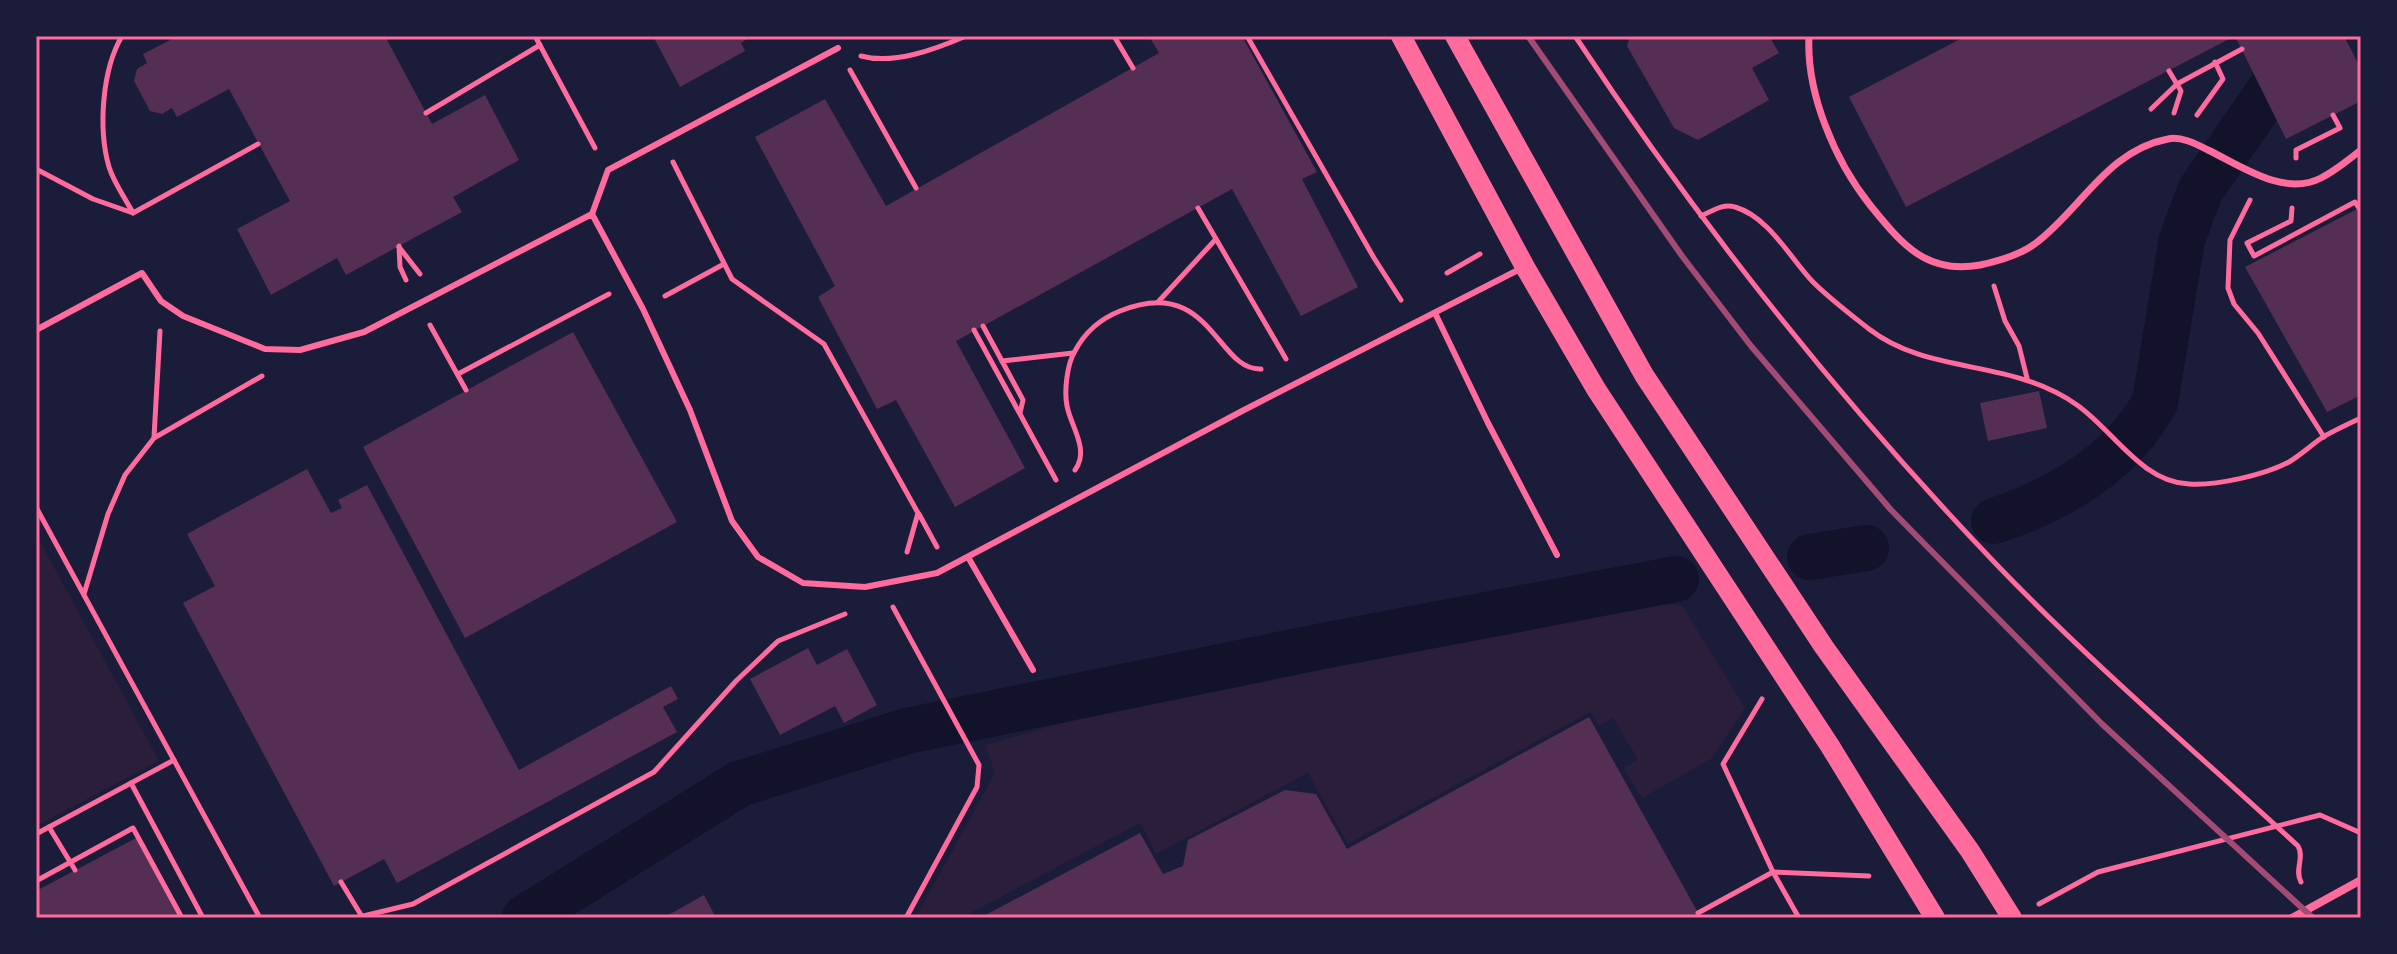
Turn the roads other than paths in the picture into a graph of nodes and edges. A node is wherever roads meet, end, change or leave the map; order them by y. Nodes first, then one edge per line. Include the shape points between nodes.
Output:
1 (1401, 36) edge
2 (1455, 36) edge
3 (1809, 36) edge
4 (838, 48) road end
5 (2361, 150) edge
6 (592, 214) junction
7 (1525, 267) junction
8 (1435, 313) junction
9 (36, 330) edge
10 (1557, 555) dead end
11 (968, 557) junction
12 (1033, 670) dead end
13 (2361, 880) edge
14 (1935, 918) edge
15 (2012, 918) edge
16 (2292, 918) edge

1 - 7 main road
2 - 15 main road via 1644,375
3 - 5 street via 1813,82 1838,155 1894,234 1920,257 1944,266 2005,259 2034,244 2098,179 2149,143 2172,138 2196,144 2293,186 2319,179
4 - 6 lane via 608,170
6 - 9 lane via 364,332 300,350 265,349 183,316 161,301 142,273
6 - 11 lane via 690,410 732,521 758,557 803,583 865,587 937,573
7 - 8 lane
7 - 14 main road via 1596,389 1830,746
8 - 10 lane
8 - 11 lane
11 - 12 lane
13 - 16 street

